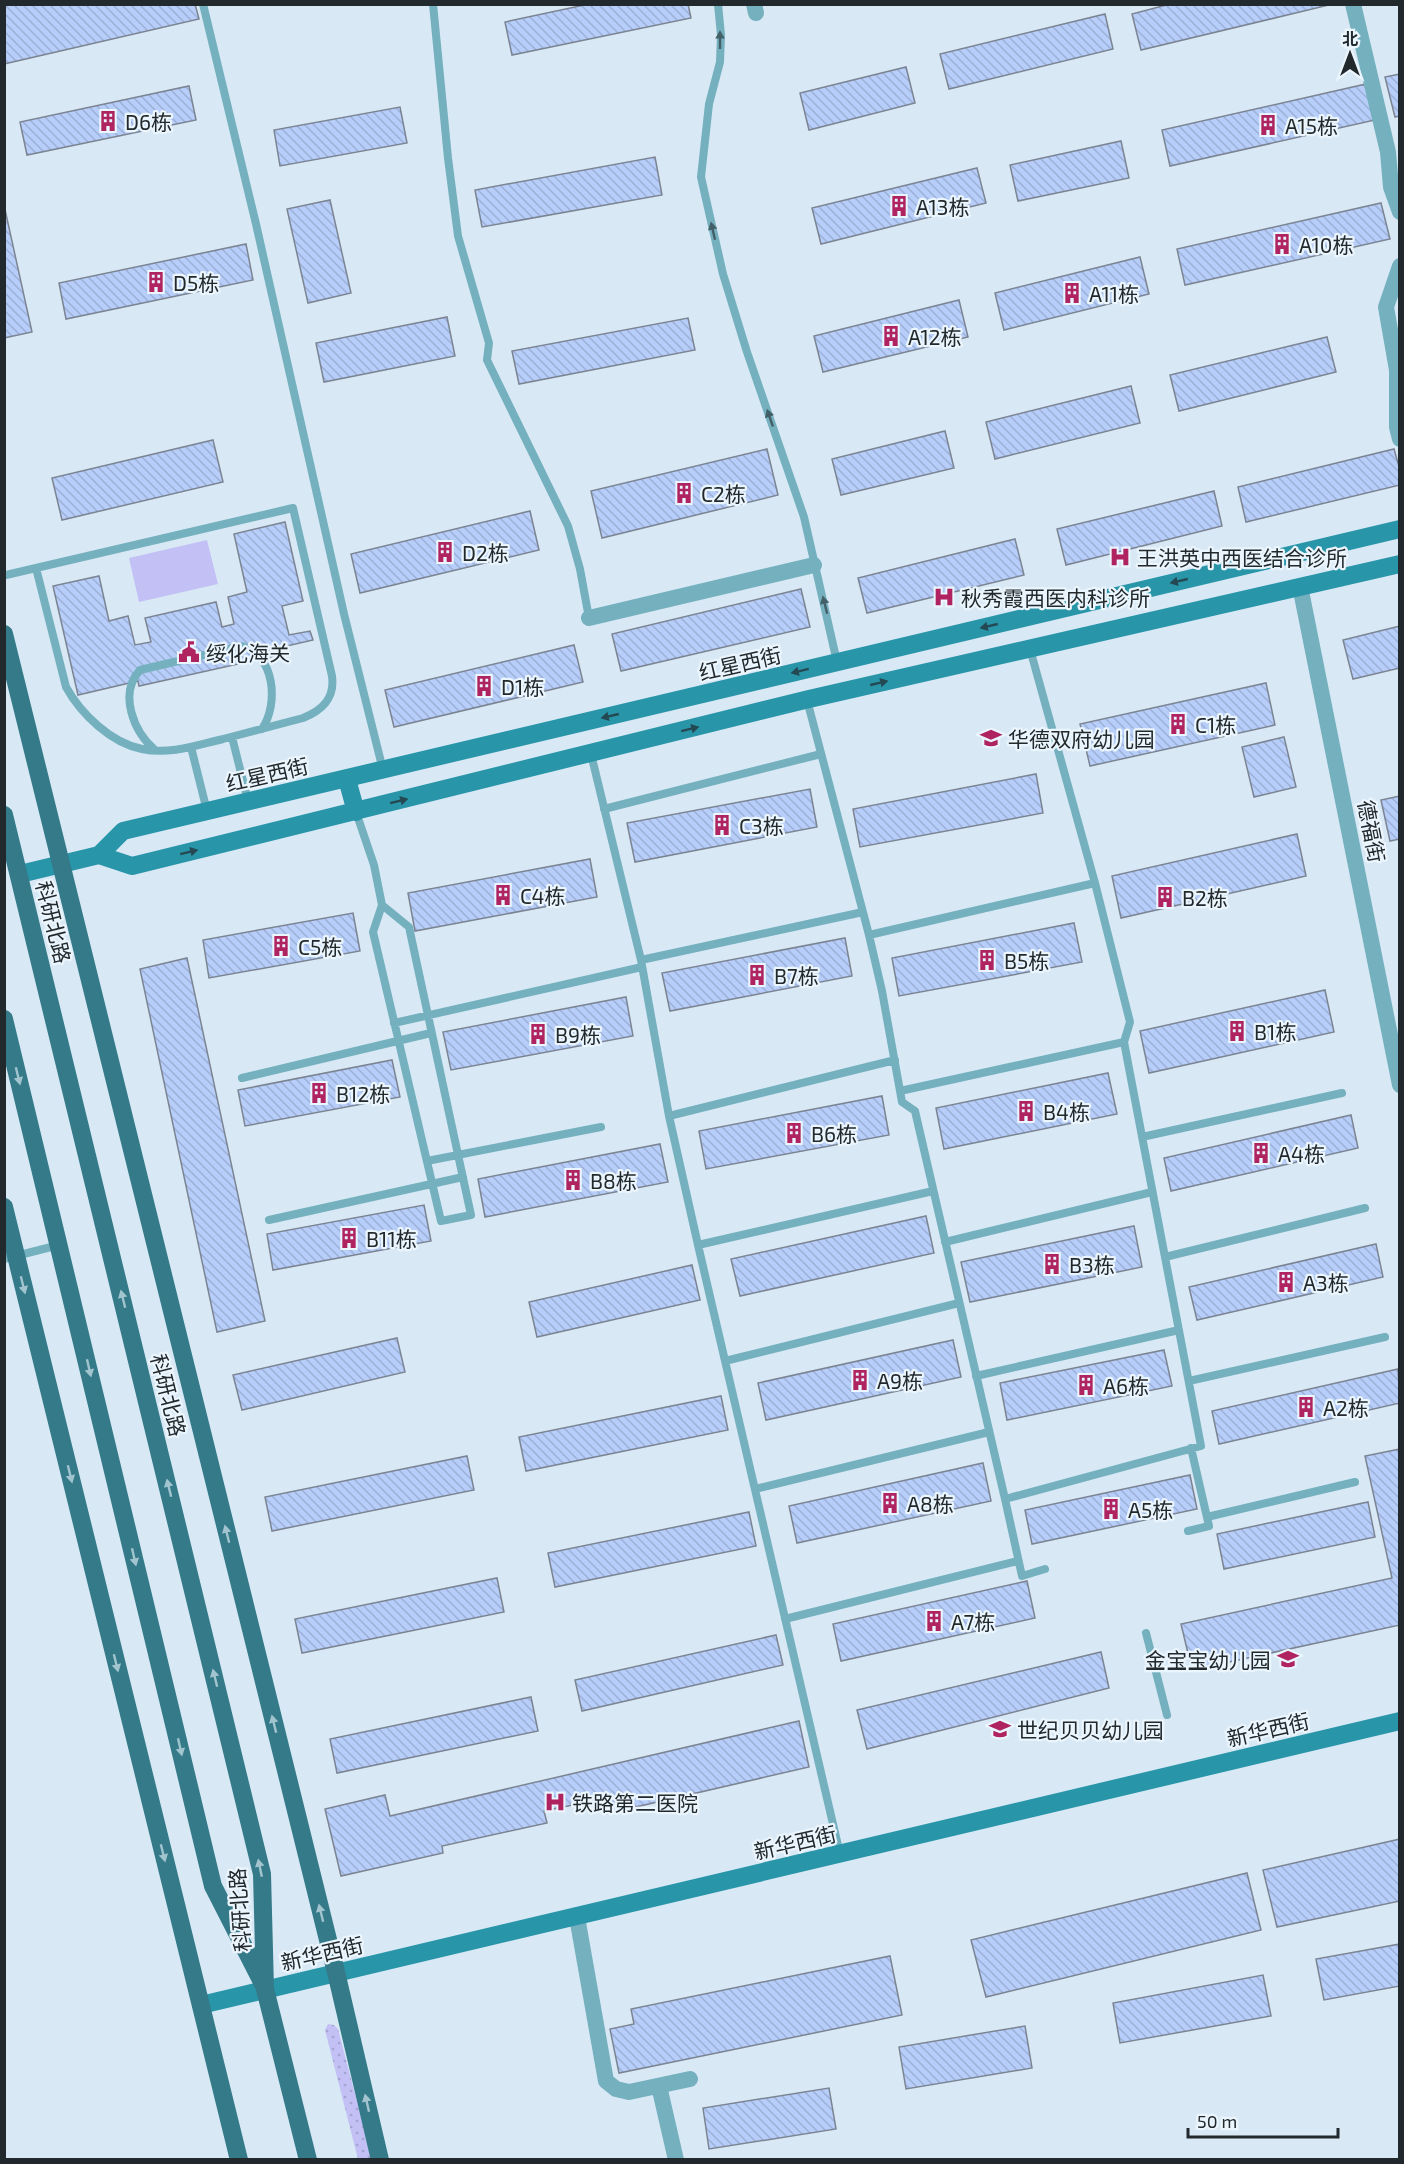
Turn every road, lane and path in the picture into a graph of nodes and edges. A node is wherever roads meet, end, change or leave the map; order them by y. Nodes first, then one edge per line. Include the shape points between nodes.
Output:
1 (203, 4) edge
2 (433, 4) edge
3 (718, 4) edge
4 (1353, 4) edge
5 (1400, 212) edge
6 (1400, 266) edge
7 (1400, 439) edge
8 (1400, 529) edge
9 (1292, 554) junction
10 (1400, 564) edge
11 (814, 565) junction
12 (36, 568) junction
13 (6, 575) edge
14 (1300, 586) junction
15 (589, 618) joint
16 (4, 634) edge
17 (1030, 649) junction
18 (831, 663) junction
19 (832, 694) junction
20 (807, 699) junction
21 (262, 729) junction
22 (232, 737) junction
23 (191, 747) junction
24 (155, 751) junction
25 (591, 754) junction
26 (821, 754) junction
27 (383, 770) junction
28 (347, 779) junction
29 (248, 801) junction
30 (604, 809) junction
31 (207, 811) junction
32 (356, 812) junction
33 (4, 814) edge
34 (99, 855) junction
35 (62, 864) junction
36 (20, 874) junction
37 (1095, 883) junction
38 (382, 905) junction
39 (863, 912) junction
40 (869, 935) junction
41 (641, 964) junction
42 (427, 1015) junction
43 (4, 1019) edge
44 (394, 1023) junction
45 (431, 1033) junction
46 (399, 1042) junction
47 (1124, 1042) junction
48 (894, 1060) junction
49 (242, 1078) dead end
50 (1400, 1085) edge
51 (900, 1091) junction
52 (1342, 1093) dead end
53 (669, 1116) junction
54 (601, 1127) dead end
55 (1142, 1137) junction
56 (458, 1154) junction
57 (427, 1161) junction
58 (463, 1177) junction
59 (432, 1184) junction
60 (933, 1191) junction
61 (1152, 1192) junction
62 (4, 1208) edge
63 (1365, 1208) dead end
64 (268, 1221) dead end
65 (945, 1242) junction
66 (59, 1245) junction
67 (698, 1245) junction
68 (10, 1257) edge
69 (1165, 1257) junction
70 (959, 1303) junction
71 (1179, 1330) junction
72 (1385, 1337) dead end
73 (725, 1360) junction
74 (976, 1376) junction
75 (1189, 1382) junction
76 (989, 1432) junction
77 (1191, 1448) junction
78 (1355, 1482) dead end
79 (755, 1489) junction
80 (1005, 1499) junction
81 (1207, 1517) junction
82 (1188, 1531) dead end
83 (1018, 1561) junction
84 (1045, 1569) dead end
85 (785, 1619) junction
86 (1146, 1633) dead end
87 (1167, 1715) dead end
88 (1400, 1721) edge
89 (840, 1854) junction
90 (577, 1917) junction
91 (336, 1972) junction
92 (265, 1989) junction
93 (201, 2005) junction
94 (690, 2079) dead end
95 (659, 2086) junction
96 (239, 2160) edge
97 (308, 2160) edge
98 (380, 2160) edge
99 (676, 2160) edge

1 - 27 lane
2 - 15 lane via 458,236 489,343 487,360 568,526
11 -> 3 lane via 804,517 723,274 700,177 709,104 720,62
4 - 5 street via 1388,152 1391,187
6 - 7 street via 1386,307 1398,370 1396,427
8 - 9 main road, 红星西街
9 - 14 main road
9 -> 18 main road, 红星西街
10 - 14 main road
11 - 15 street
18 -> 11 lane
12 - 13 lane
12 - 21 lane via 293,508 333,686 331,696 316,712
12 - 24 lane via 66,687 73,700 111,734 141,749
14 - 17 main road
14 - 50 street, 德福街
16 - 35 main road
19 -> 17 main road
17 - 37 lane
18 - 19 main road
18 -> 27 main road, 红星西街
19 - 20 main road
25 -> 20 main road
20 - 26 lane
21 - 22 lane
21 - 24 lane via 269,715 271,682 257,654 242,646 140,670 130,695 132,715 141,735
22 - 23 lane
22 - 29 lane
23 - 24 lane
23 - 31 lane
25 - 30 lane
32 -> 25 main road
26 - 30 lane
26 - 39 lane
27 - 28 main road, 红星西街
28 - 29 main road, 红星西街
28 - 32 main road
29 - 31 main road, 红星西街
30 - 41 lane
31 - 34 main road, 红星西街 via 123,831
34 -> 32 main road via 132,866
32 - 38 lane via 374,865
33 - 36 main road, 科研北路
34 - 35 main road
35 - 36 main road
91 -> 35 main road
92 -> 36 main road, 科研北路 via 262,1874
37 - 40 lane
37 - 47 lane via 1130,1022
38 - 42 lane via 409,927
38 - 44 lane via 373,932
39 - 40 lane
39 - 41 lane
40 - 48 lane
41 - 42 lane
41 - 53 lane
42 - 44 lane
42 - 45 lane
43 -> 66 main road, 科研北路
44 - 46 lane
45 - 46 lane
45 - 56 lane
46 - 49 lane
46 - 57 lane
47 - 51 lane
47 - 55 lane
48 - 51 lane
48 - 53 lane
51 - 60 lane via 902,1102 915,1111
52 - 55 lane
53 - 67 lane
54 - 56 lane
55 - 61 lane
56 - 57 lane
56 - 58 lane
57 - 59 lane
58 - 59 lane
58 - 59 lane via 471,1215 441,1221
59 - 64 lane
60 - 65 lane
60 - 67 lane
61 - 65 lane
61 - 69 lane
62 - 68 main road
63 - 69 lane
65 - 70 lane
66 - 68 lane
66 -> 92 main road, 科研北路 via 213,1886
67 - 73 lane
68 -> 93 main road
69 - 71 lane
70 - 73 lane
70 - 74 lane
71 - 74 lane
71 - 75 lane
72 - 75 lane
73 - 79 lane
74 - 76 lane
75 - 77 lane via 1201,1446
76 - 79 lane
76 - 80 lane
77 - 80 lane
77 - 81 lane
78 - 81 lane
79 - 85 lane
80 - 83 lane
81 - 82 lane via 1209,1526
83 - 84 lane via 1022,1576
83 - 85 lane
85 - 89 lane
86 - 87 lane
88 - 89 main road, 新华西街
89 - 90 main road, 新华西街
90 - 91 main road, 新华西街
90 - 95 street via 606,2080 616,2089 629,2092
91 - 92 main road, 新华西街
98 -> 91 main road
92 - 93 main road, 新华西街
92 - 97 main road, 科研北路
93 - 96 main road
94 - 95 street
95 - 99 street

